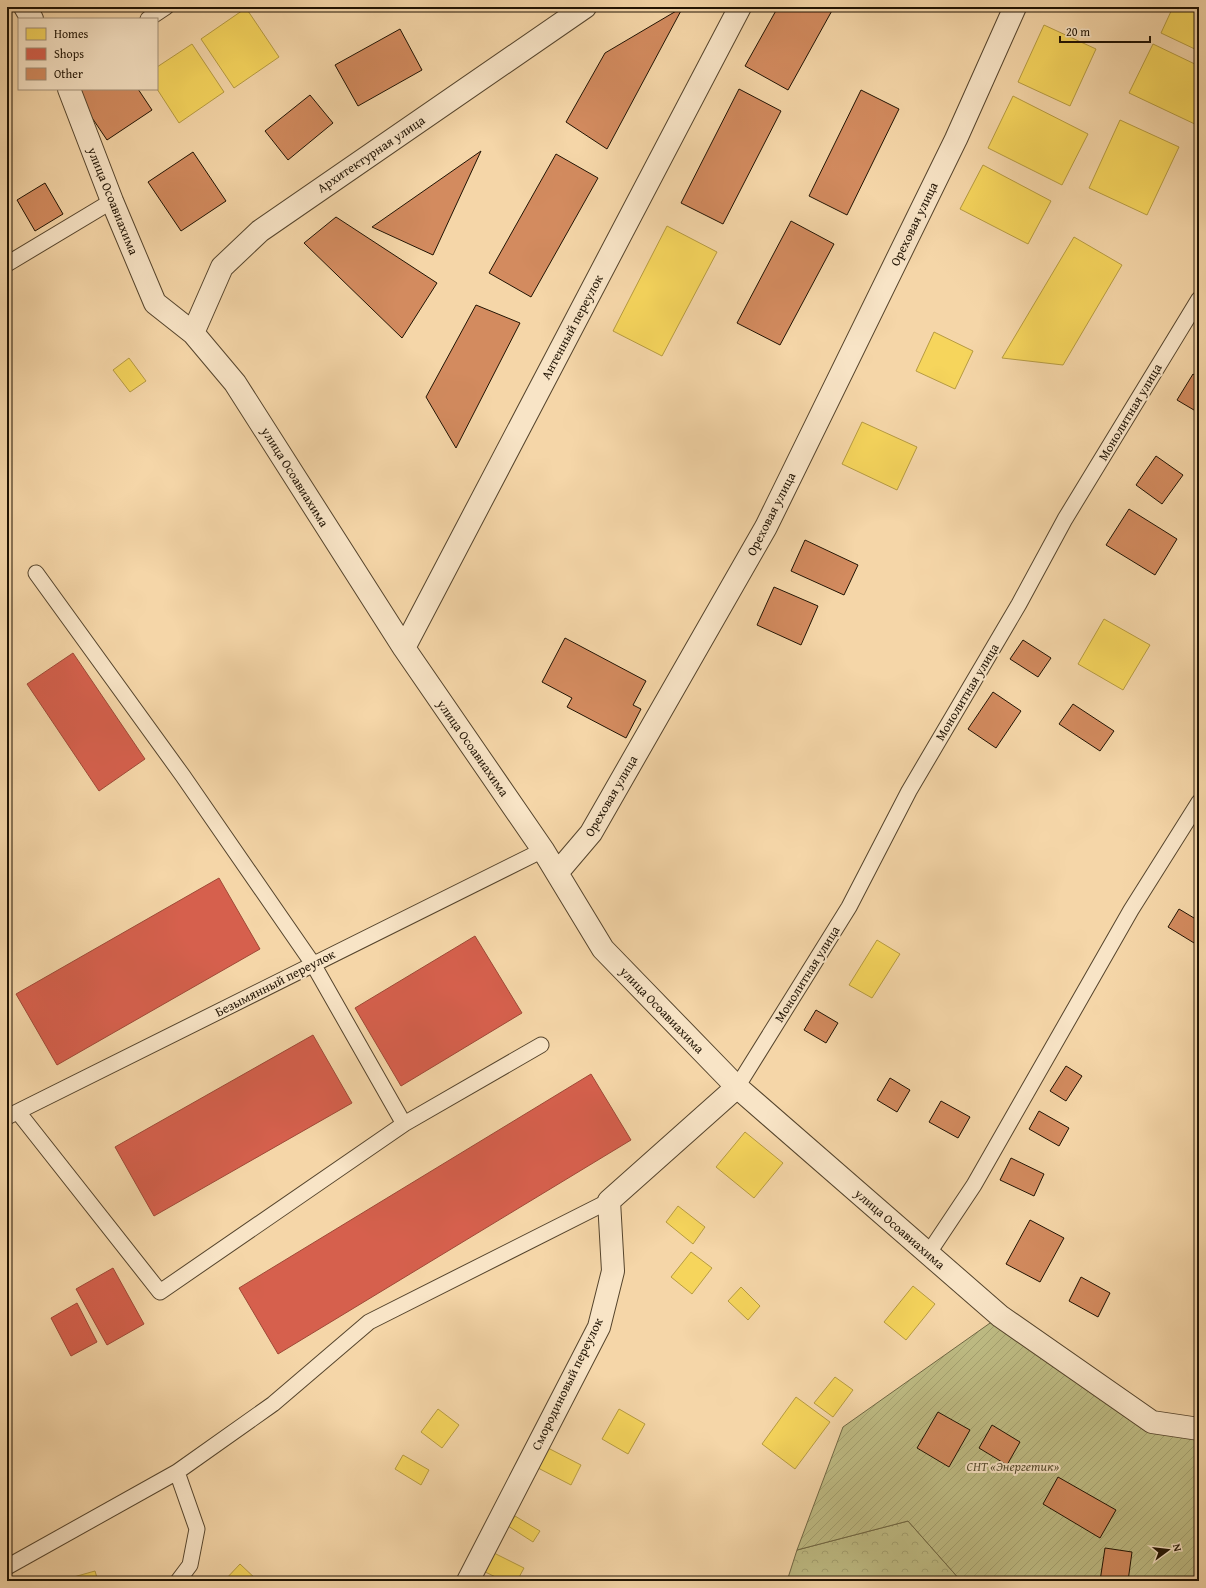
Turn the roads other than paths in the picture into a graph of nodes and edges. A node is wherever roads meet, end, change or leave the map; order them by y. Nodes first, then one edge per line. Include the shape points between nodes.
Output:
1 (24, 7) edge
2 (166, 7) edge
3 (585, 7) edge
4 (740, 7) edge
5 (1015, 7) edge
6 (31, 18) edge
7 (150, 18) edge
8 (69, 90) edge
9 (112, 201) junction
10 (7, 264) edge
11 (1199, 299) edge
12 (194, 334) junction
13 (36, 573) dead end
14 (404, 648) junction
15 (1199, 802) edge
16 (543, 850) junction
17 (557, 874) junction
18 (313, 964) junction
19 (541, 1045) dead end
20 (737, 1087) junction
21 (12, 1114) edge
22 (404, 1124) junction
23 (609, 1201) junction
24 (928, 1254) junction
25 (1199, 1429) edge
26 (177, 1472) junction
27 (7, 1566) edge
28 (178, 1581) edge
29 (468, 1581) edge

1 - 6 street
2 - 7 lane
3 - 12 street, Архитектурная улица via 260,231 222,267
4 - 14 street, Антенный переулок
5 - 17 street, Ореховая улица via 956,139 766,527 591,833
8 - 9 street, улица Осоавиахима
9 - 10 lane
9 - 12 street, улица Осоавиахима via 155,303
11 - 20 lane, Монолитная улица via 1065,519 1019,604 909,791 849,907
12 - 14 street, улица Осоавиахима via 235,383
13 - 18 lane via 183,776
14 - 16 street, улица Осоавиахима
15 - 24 lane via 1131,910 974,1185
16 - 17 street, улица Осоавиахима
16 - 18 lane, Безымянный переулок
17 - 20 street, улица Осоавиахима via 603,949
18 - 21 lane, Безымянный переулок
18 - 22 lane
19 - 22 lane
20 - 23 street
20 - 24 street, улица Осоавиахима
21 - 22 lane via 160,1292
23 - 26 lane via 369,1322 273,1404
23 - 29 street, Смородиновый переулок via 613,1271 599,1327
24 - 25 street, улица Осоавиахима via 1000,1316 1152,1422
26 - 27 lane
26 - 28 lane via 196,1529 190,1565

